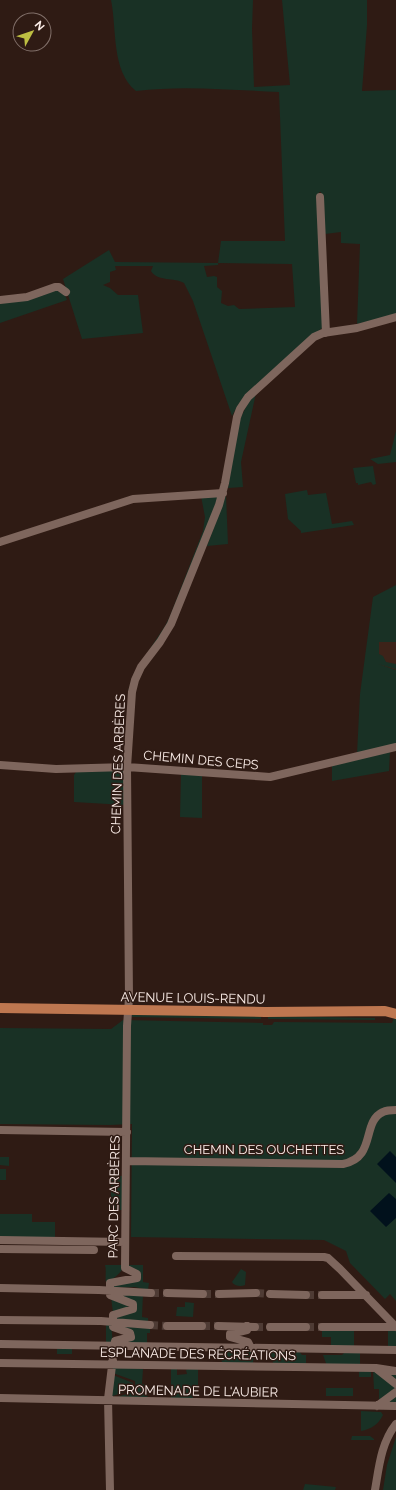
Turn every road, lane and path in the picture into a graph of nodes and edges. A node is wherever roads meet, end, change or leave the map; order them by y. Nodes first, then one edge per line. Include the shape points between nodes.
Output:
1 (320, 197) dead end
2 (66, 292) dead end
3 (0, 300) edge
4 (396, 317) edge
5 (326, 333) junction
6 (223, 493) junction
7 (0, 542) edge
8 (396, 747) edge
9 (0, 765) edge
10 (128, 767) junction
11 (0, 1008) edge
12 (396, 1008) edge
13 (129, 1010) junction
14 (386, 1011) junction
15 (396, 1014) edge
16 (396, 1110) edge
17 (0, 1130) edge
18 (127, 1132) junction
19 (127, 1161) junction
20 (0, 1240) edge
21 (126, 1242) junction
22 (0, 1249) edge
23 (94, 1250) dead end
24 (176, 1256) dead end
25 (0, 1288) edge
26 (110, 1291) junction
27 (150, 1293) tunnel mouth
28 (167, 1293) tunnel mouth
29 (256, 1293) tunnel mouth
30 (203, 1294) tunnel mouth
31 (219, 1294) tunnel mouth
32 (270, 1294) tunnel mouth
33 (306, 1295) tunnel mouth
34 (322, 1295) tunnel mouth
35 (366, 1295) junction
36 (0, 1320) edge
37 (113, 1322) junction
38 (150, 1325) tunnel mouth
39 (167, 1326) tunnel mouth
40 (202, 1326) tunnel mouth
41 (218, 1326) tunnel mouth
42 (270, 1327) tunnel mouth
43 (306, 1327) tunnel mouth
44 (322, 1327) tunnel mouth
45 (396, 1327) edge
46 (0, 1344) edge
47 (115, 1346) junction
48 (250, 1348) junction
49 (396, 1350) edge
50 (0, 1363) edge
51 (112, 1365) junction
52 (376, 1368) junction
53 (396, 1371) edge
54 (396, 1384) edge
55 (396, 1392) edge
56 (0, 1398) edge
57 (108, 1399) junction
58 (377, 1406) junction
59 (396, 1406) edge
60 (396, 1424) edge
61 (110, 1490) edge
62 (375, 1490) edge

1 - 5 street
2 - 3 street via 56,287 27,298
4 - 5 street, CHEMIN DES ARBÈRES via 357,328
5 - 6 street, CHEMIN DES ARBÈRES via 308,341 257,388 243,405 234,428
6 - 7 street via 133,499
6 - 10 street, CHEMIN DES ARBÈRES via 171,624 135,680 131,698
8 - 10 street, CHEMIN DES CEPS via 270,777
9 - 10 street, CHEMIN DES CEPS via 68,769
10 - 13 street, CHEMIN DES ARBÈRES
11 - 13 main road, AVENUE LOUIS-RENDU
12 - 14 main road, AVENUE LOUIS-RENDU
13 - 14 main road, AVENUE LOUIS-RENDU
13 - 18 street, PARC DES ARBÈRES
14 - 15 main road, AVENUE LOUIS-RENDU
16 - 19 street, CHEMIN DES OUCHETTES via 379,1115 370,1129 363,1151 347,1163
17 - 18 street
18 - 19 street, PARC DES ARBÈRES
19 - 21 street, PARC DES ARBÈRES
20 - 21 street
21 - 26 street, PARC DES ARBÈRES via 125,1268 137,1274 137,1278 110,1283
22 - 23 street
24 - 35 street via 324,1257
25 - 26 street
26 - 27 street
26 - 37 street via 110,1296 133,1304 133,1309 113,1315
28 - 30 street
29 - 31 street
32 - 33 street
34 - 35 street
35 - 45 street
36 - 37 street
37 - 38 street
37 - 47 street via 113,1327 130,1333 131,1338 115,1341
39 - 40 street
41 - 48 street via 251,1326 247,1330 230,1334 230,1337 248,1342
42 - 43 street
44 - 45 street
46 - 47 street, ESPLANADE DES RÉCRÉATIONS
47 - 48 street, ESPLANADE DES RÉCRÉATIONS
47 - 51 street
48 - 49 street, ESPLANADE DES RÉCRÉATIONS
50 - 51 street, ESPLANADE DES RÉCRÉATIONS
51 - 52 street, ESPLANADE DES RÉCRÉATIONS
51 - 57 street
52 - 53 street, ESPLANADE DES RÉCRÉATIONS
52 - 54 street
55 - 58 street
56 - 57 street, PROMENADE DE L'AUBIER
57 - 58 street, PROMENADE DE L'AUBIER
57 - 61 street
58 - 59 street, PROMENADE DE L'AUBIER
60 - 62 street via 384,1443

